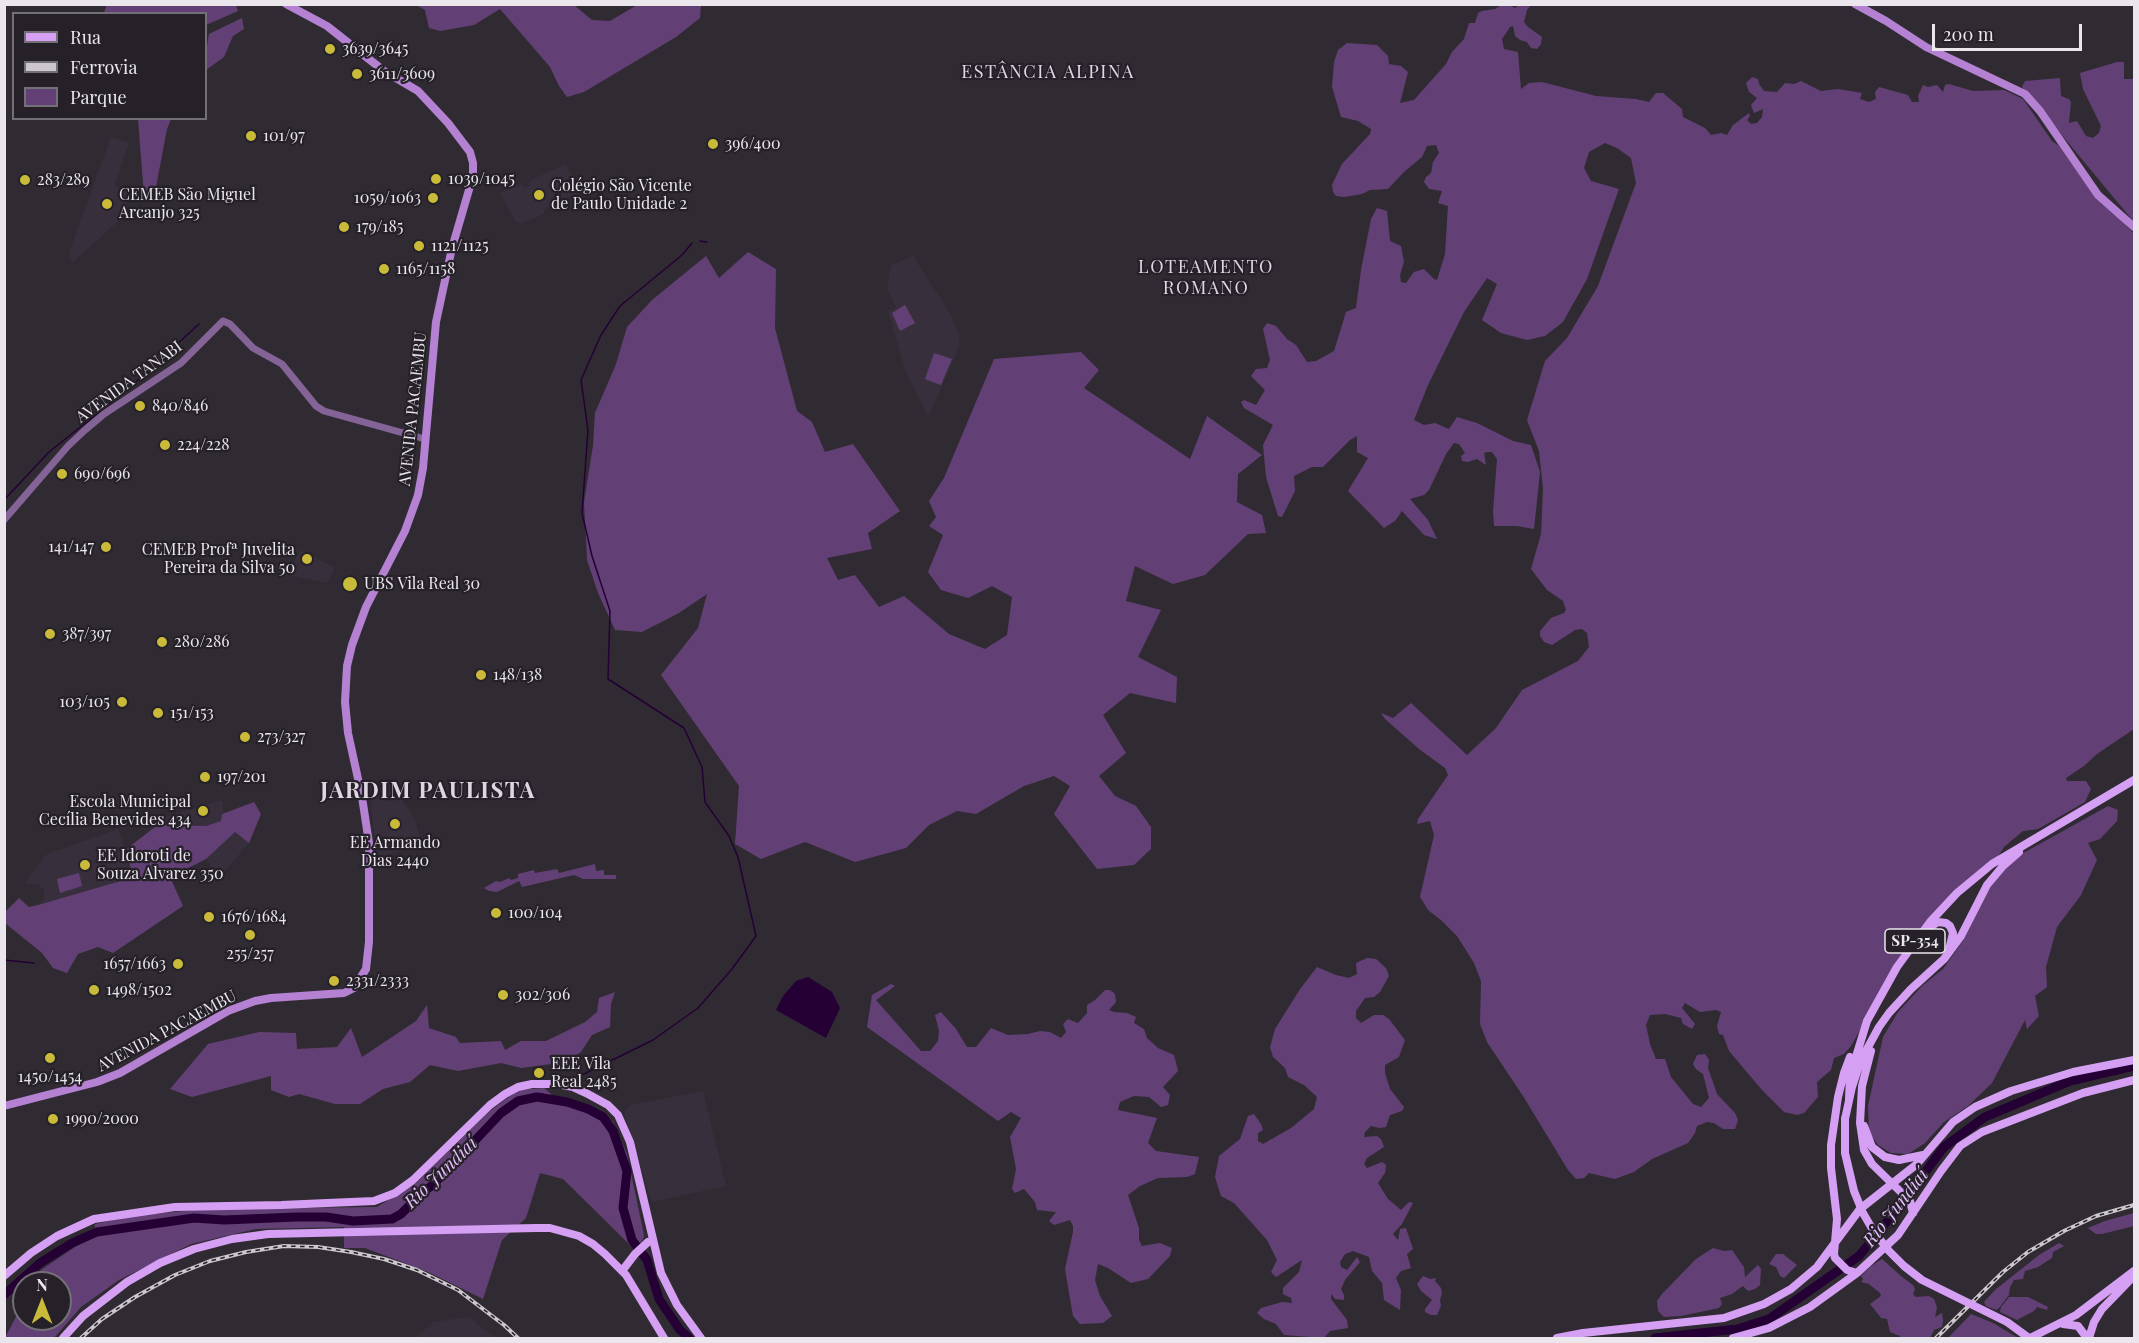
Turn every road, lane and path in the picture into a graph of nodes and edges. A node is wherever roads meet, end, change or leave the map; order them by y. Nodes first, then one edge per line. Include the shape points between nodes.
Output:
1 (286, 4) edge
2 (1856, 4) edge
3 (2134, 227) edge
4 (425, 439) junction
5 (4, 520) edge
6 (2134, 780) edge
7 (2048, 831) junction
8 (1918, 936) junction
9 (1948, 954) junction
10 (1900, 1002) junction
11 (1863, 1032) junction
12 (2134, 1060) edge
13 (2134, 1080) edge
14 (1849, 1099) junction
15 (4, 1106) edge
16 (1860, 1112) junction
17 (1923, 1155) junction
18 (1895, 1185) junction
19 (1913, 1213) junction
20 (649, 1243) junction
21 (1834, 1244) junction
22 (622, 1271) junction
23 (2134, 1271) edge
24 (1857, 1273) junction
25 (4, 1276) edge
26 (2134, 1276) edge
27 (2059, 1324) junction
28 (63, 1338) edge
29 (664, 1338) edge
30 (701, 1338) edge
31 (1557, 1338) edge
32 (1733, 1338) edge
33 (2030, 1338) edge
34 (2088, 1338) edge

1 - 4 main road, AVENIDA PACAEMBU via 327,26 384,71 418,91 448,123 474,163 436,322
2 - 3 main road via 1926,47 2025,94 2098,195
4 - 5 street, AVENIDA TANABI via 316,406 282,364 253,348 223,321 181,363 85,430
4 - 15 main road, AVENIDA PACAEMBU via 413,511 366,607 347,666 348,733 369,843 369,942 364,975 344,993 252,1002 228,1011 120,1073
6 - 7 main road, SP-354
7 - 8 main road, SP-354 via 1978,874
7 - 9 main road, SP-354 via 1996,873
8 - 9 main road via 1938,922 1946,923 1953,933
8 - 11 main road, SP-354 via 1883,991
9 - 10 main road, SP-354
10 - 14 main road, SP-354 via 1872,1040
10 - 16 main road via 1871,1052
11 - 14 main road, SP-354 via 1850,1076
11 - 21 main road via 1844,1072 1834,1117
12 - 17 main road via 2011,1090 1953,1122
13 - 19 main road via 2083,1093 1982,1132 1960,1146
14 - 33 main road, SP-354, bridge via 1845,1153 1854,1191 1874,1232 1922,1280 2007,1322
16 - 17 main road via 1872,1147 1885,1157 1899,1160
16 - 18 main road via 1864,1150 1872,1164
17 - 18 main road
18 - 19 main road via 1910,1201
18 - 21 main road via 1860,1209
19 - 24 main road via 1898,1235
20 - 22 main road
20 - 25 main road via 630,1142 618,1115 608,1105 573,1087 532,1084 505,1094 490,1105 413,1180 374,1201 175,1207 94,1219 57,1236
20 - 30 main road via 667,1286
21 - 24 main road via 1835,1258 1847,1270
21 - 31 main road via 1817,1267 1791,1289 1764,1304 1724,1318
22 - 28 main road via 593,1244 550,1228 268,1234 194,1249 160,1263 104,1299
22 - 29 main road
23 - 27 main road
24 - 32 main road via 1810,1307 1768,1328
26 - 34 main road via 2102,1310
27 - 33 main road
27 - 34 main road via 2078,1326

